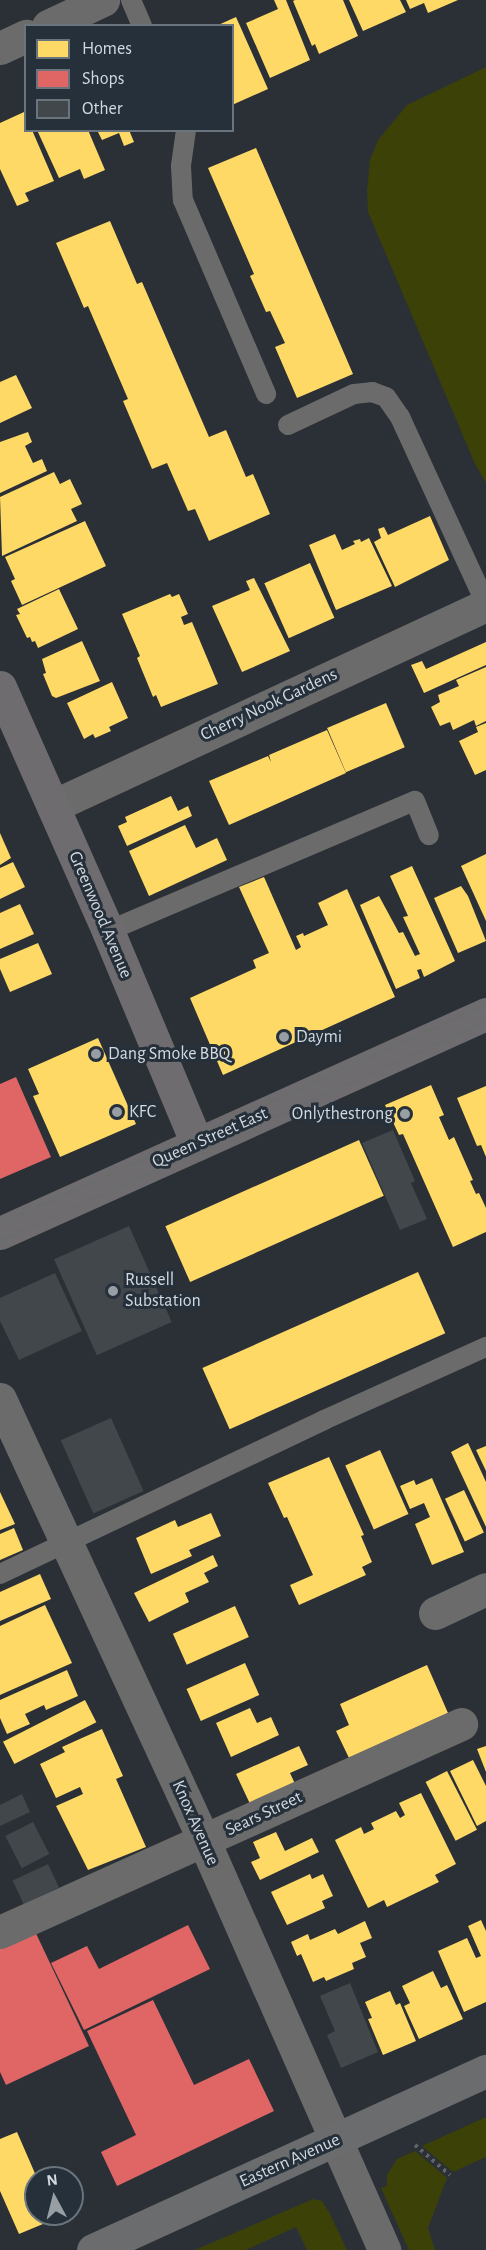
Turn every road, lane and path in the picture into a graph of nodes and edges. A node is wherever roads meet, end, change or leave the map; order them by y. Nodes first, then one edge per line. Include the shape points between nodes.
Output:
1 (103, 0) edge
2 (131, 0) edge
3 (52, 24) edge
4 (141, 24) edge
5 (24, 37) edge
6 (0, 48) edge
7 (186, 132) edge
8 (266, 394) dead end
9 (288, 425) dead end
10 (486, 604) edge
11 (0, 687) edge
12 (53, 806) junction
13 (429, 835) dead end
14 (108, 931) junction
15 (486, 1014) edge
16 (197, 1144) junction
17 (0, 1233) edge
18 (486, 1347) edge
19 (0, 1399) edge
20 (65, 1545) junction
21 (0, 1574) edge
22 (486, 1589) edge
23 (435, 1612) dead end
24 (461, 1724) dead end
25 (204, 1841) junction
26 (0, 1932) edge
27 (486, 2071) edge
28 (334, 2140) junction
29 (416, 2145) dead end
30 (450, 2175) dead end
31 (93, 2250) edge
32 (384, 2250) edge

1 - 3 street
2 - 4 lane
5 - 6 street
7 - 8 lane via 181,166 183,200
9 - 10 lane via 354,394 372,392 386,398 400,417
10 - 12 street, Cherry Nook Gardens
11 - 12 main road, Greenwood Avenue
12 - 14 main road, Greenwood Avenue
13 - 14 lane via 415,801
14 - 16 main road, Greenwood Avenue
15 - 16 main road, Queen Street East
16 - 17 main road, Queen Street East
18 - 20 lane
19 - 20 street, Knox Avenue
20 - 21 lane
20 - 25 street, Knox Avenue
22 - 23 street
24 - 25 street, Sears Street
25 - 26 street, Sears Street
25 - 28 street, Knox Avenue
27 - 28 main road, Eastern Avenue
28 - 31 main road, Eastern Avenue
28 - 32 street, Knox Avenue
29 - 30 path

